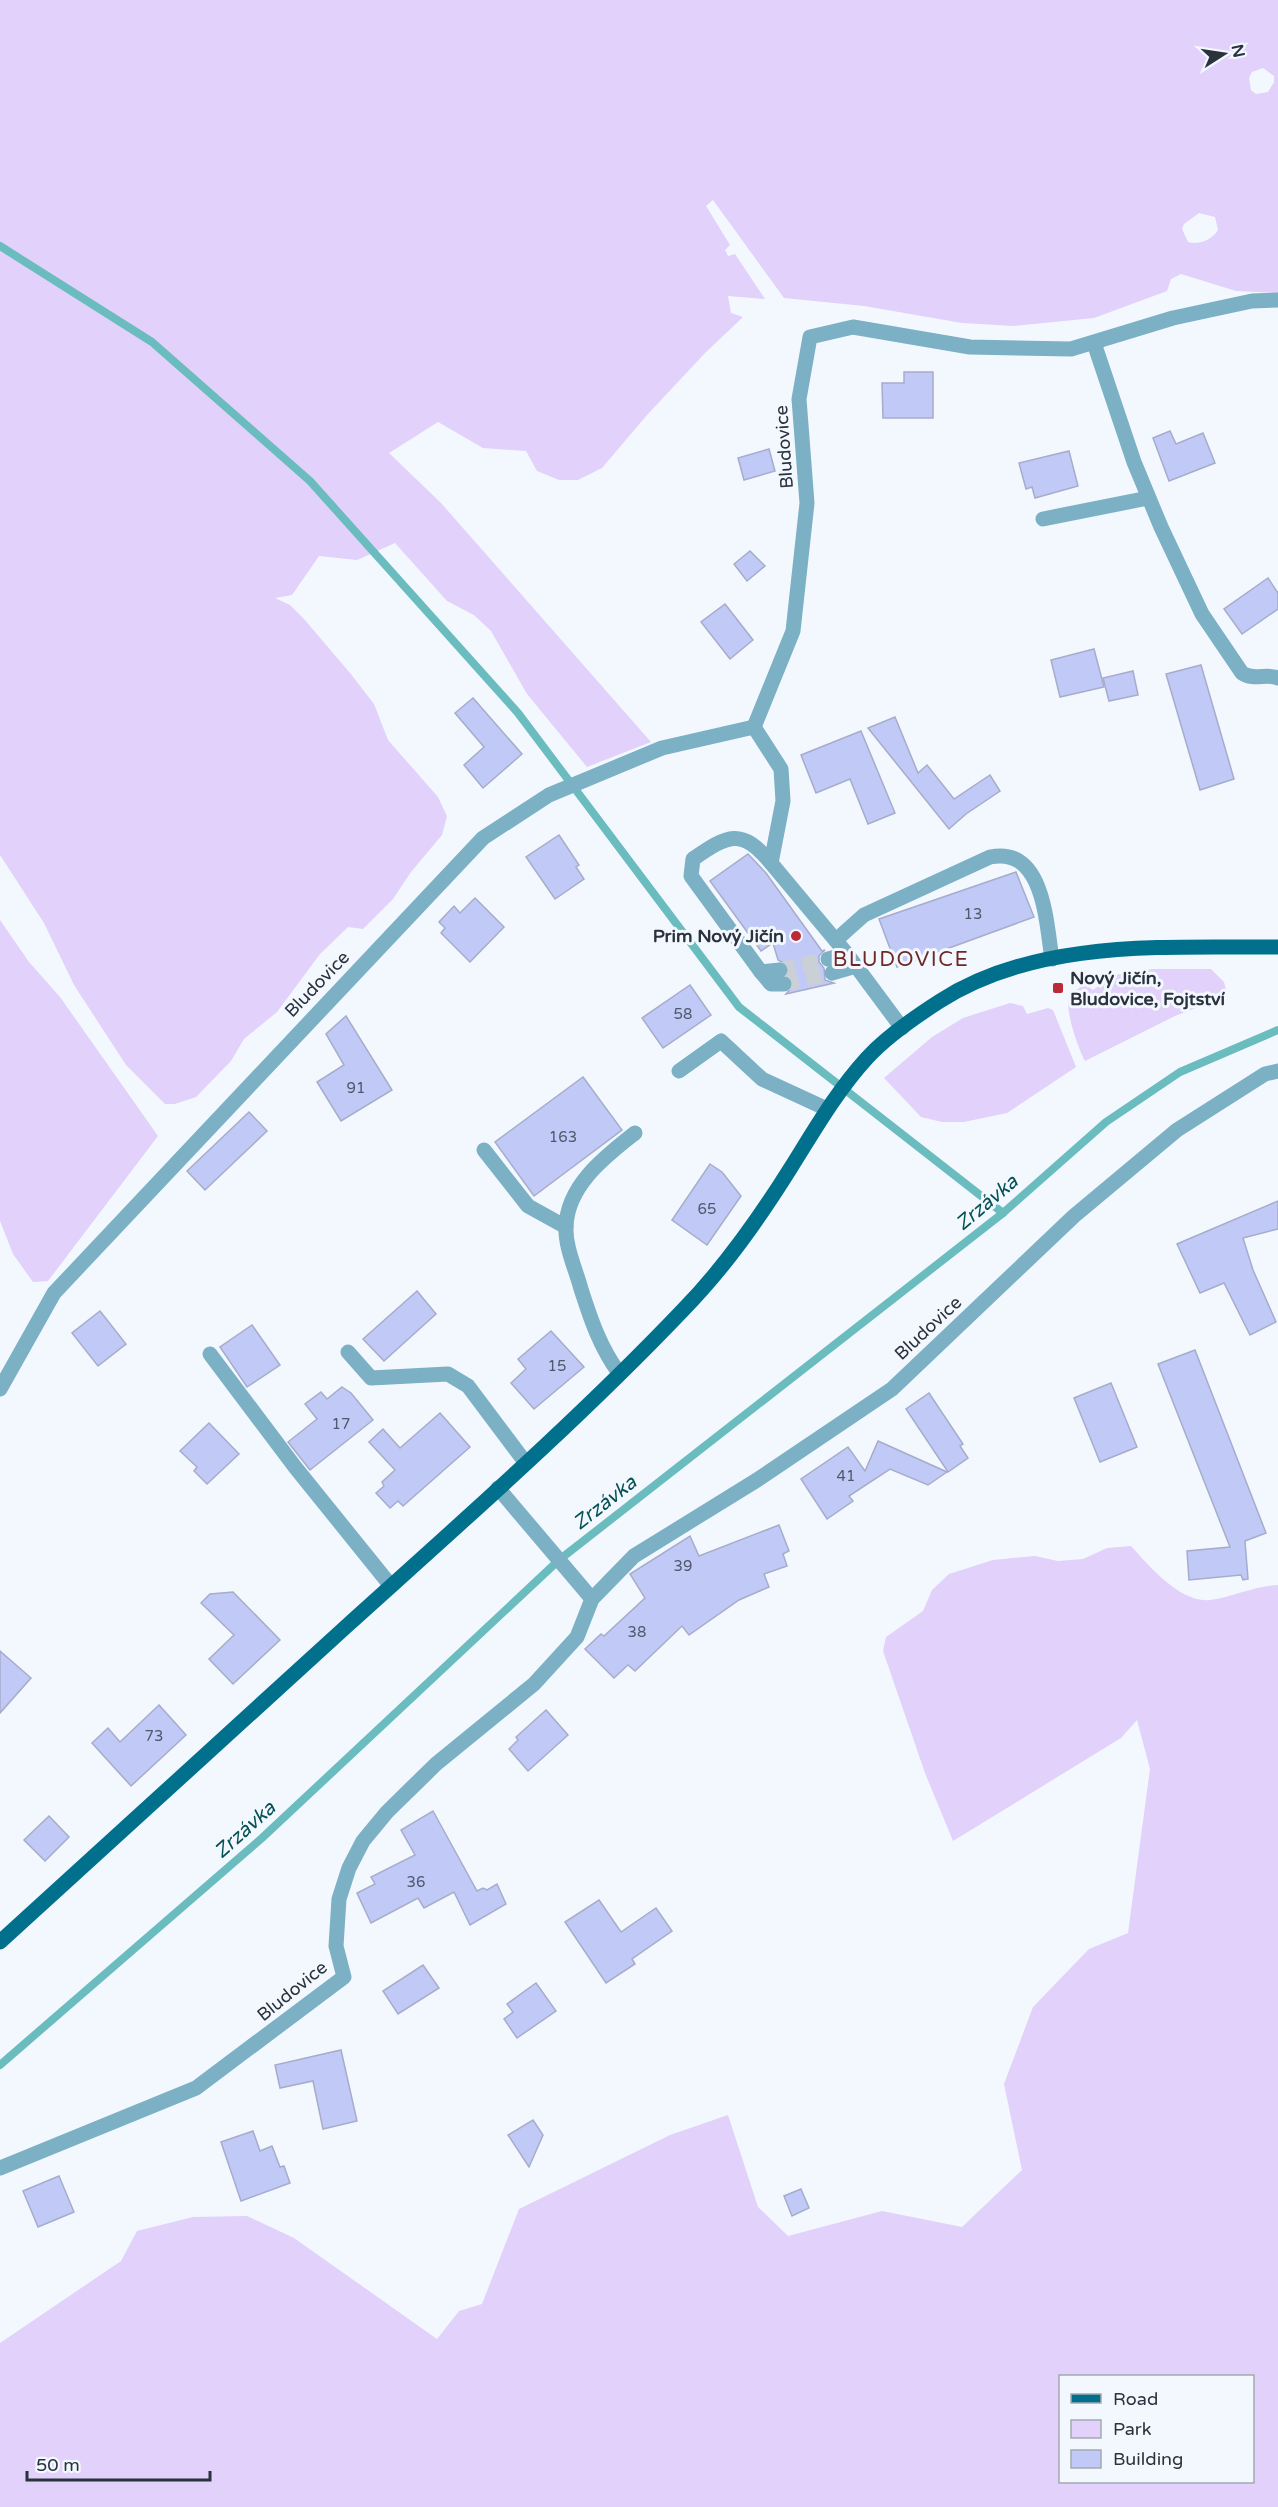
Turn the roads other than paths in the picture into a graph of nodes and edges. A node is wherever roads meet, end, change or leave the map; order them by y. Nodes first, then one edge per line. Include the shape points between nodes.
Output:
1 (1278, 300) edge
2 (1094, 343) junction
3 (1148, 498) junction
4 (1042, 519) dead end
5 (1278, 678) edge
6 (754, 727) junction
7 (771, 863) junction
8 (836, 940) junction
9 (1278, 947) edge
10 (1052, 959) junction
11 (851, 960) junction
12 (830, 966) tunnel mouth
13 (782, 977) tunnel mouth
14 (902, 1028) junction
15 (679, 1071) dead end
16 (1278, 1071) edge
17 (829, 1106) junction
18 (635, 1133) dead end
19 (484, 1150) dead end
20 (566, 1227) junction
21 (348, 1352) dead end
22 (210, 1354) dead end
23 (619, 1373) junction
24 (0, 1389) edge
25 (525, 1462) junction
26 (498, 1488) junction
27 (391, 1586) junction
28 (592, 1599) junction
29 (0, 1942) edge
30 (0, 2168) edge

1 - 2 street, Bludovice via 1173,318
2 - 3 street
2 - 6 street, Bludovice via 1071,349 970,347 853,327 810,337 799,399 807,504 793,631
3 - 4 street
3 - 5 street via 1198,607 1238,670 1251,678
6 - 7 street via 781,769 783,801
6 - 24 street, Bludovice via 641,756 549,795 483,838 54,1293
7 - 8 street
7 - 13 street via 743,837 723,839 693,859 691,876 760,972
8 - 10 street via 864,915 990,857 1008,856 1022,861 1031,872 1042,903
8 - 11 street
9 - 10 main road via 1153,948
10 - 14 main road via 975,983 942,999
11 - 12 street
11 - 14 street
14 - 17 main road via 870,1054
15 - 17 street via 721,1041 762,1079
16 - 28 street, Bludovice via 1265,1074 1177,1130 1074,1216 892,1389 757,1480 634,1556
17 - 23 main road via 731,1257
18 - 20 street via 595,1167 569,1208
19 - 20 street via 528,1206
20 - 23 street via 592,1324 599,1343
21 - 25 street via 371,1378 436,1373 457,1377
22 - 27 street
23 - 25 main road
25 - 26 main road
26 - 27 main road
26 - 28 street
27 - 29 main road
28 - 30 street, Bludovice via 577,1637 534,1684 436,1764 363,1841 339,1899 336,1946 344,1977 196,2088

